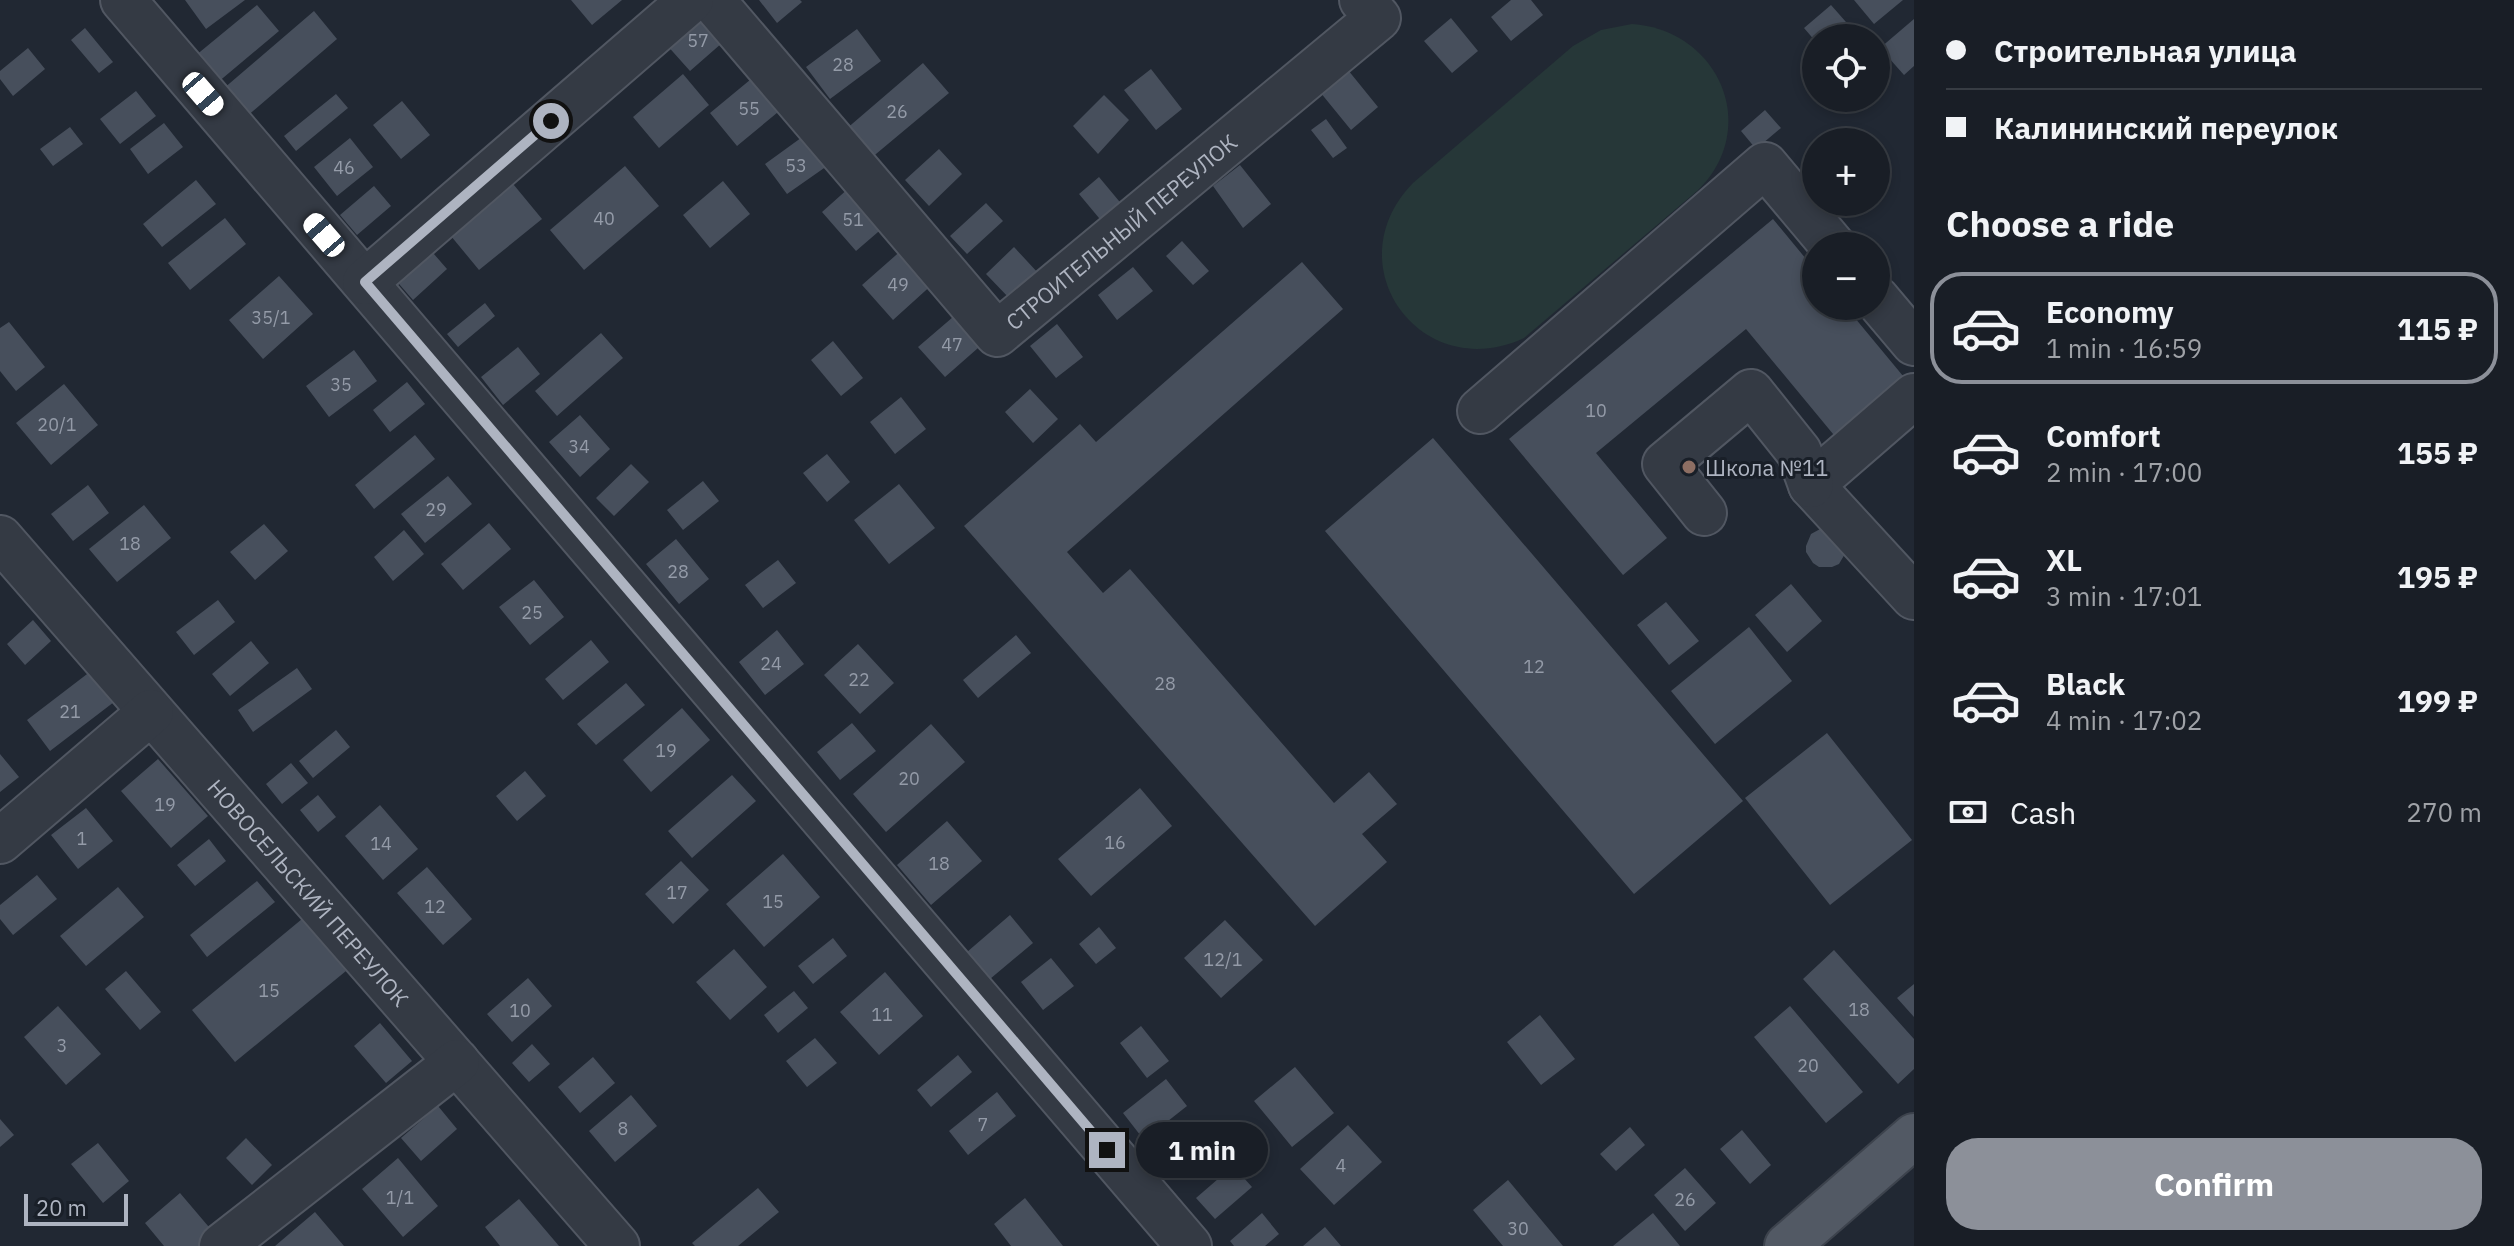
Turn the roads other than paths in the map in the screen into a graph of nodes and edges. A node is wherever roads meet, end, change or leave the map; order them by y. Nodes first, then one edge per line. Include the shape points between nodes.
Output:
1 (123, 0) edge
2 (691, 0) edge
3 (712, 0) edge
4 (1362, 0) edge
5 (1821, 232) edge
6 (365, 282) junction
7 (1890, 315) edge
8 (1914, 343) edge
9 (1914, 396) edge
10 (1480, 411) dead end
11 (1811, 485) junction
12 (1704, 513) dead end
13 (0, 538) edge
14 (1914, 597) edge
15 (151, 712) junction
16 (0, 841) edge
17 (457, 1062) junction
18 (1914, 1136) edge
19 (1914, 1174) edge
20 (1812, 1239) edge
21 (222, 1246) edge
22 (617, 1246) edge
23 (1189, 1246) edge

1 - 6 street
2 - 6 street
3 - 4 street, СТРОИТЕЛЬНЫЙ ПЕРЕУЛОК via 997,334 1378,18
5 - 10 street via 1765,165
6 - 23 street
7 - 8 street
9 - 11 street
11 - 12 street via 1799,452 1751,392 1665,464
11 - 14 street
13 - 15 street, НОВОСЕЛЬСКИЙ ПЕРЕУЛОК
15 - 16 street
15 - 17 street, НОВОСЕЛЬСКИЙ ПЕРЕУЛОК
17 - 21 street
17 - 22 street, НОВОСЕЛЬСКИЙ ПЕРЕУЛОК
18 - 20 main road
19 - 20 main road

